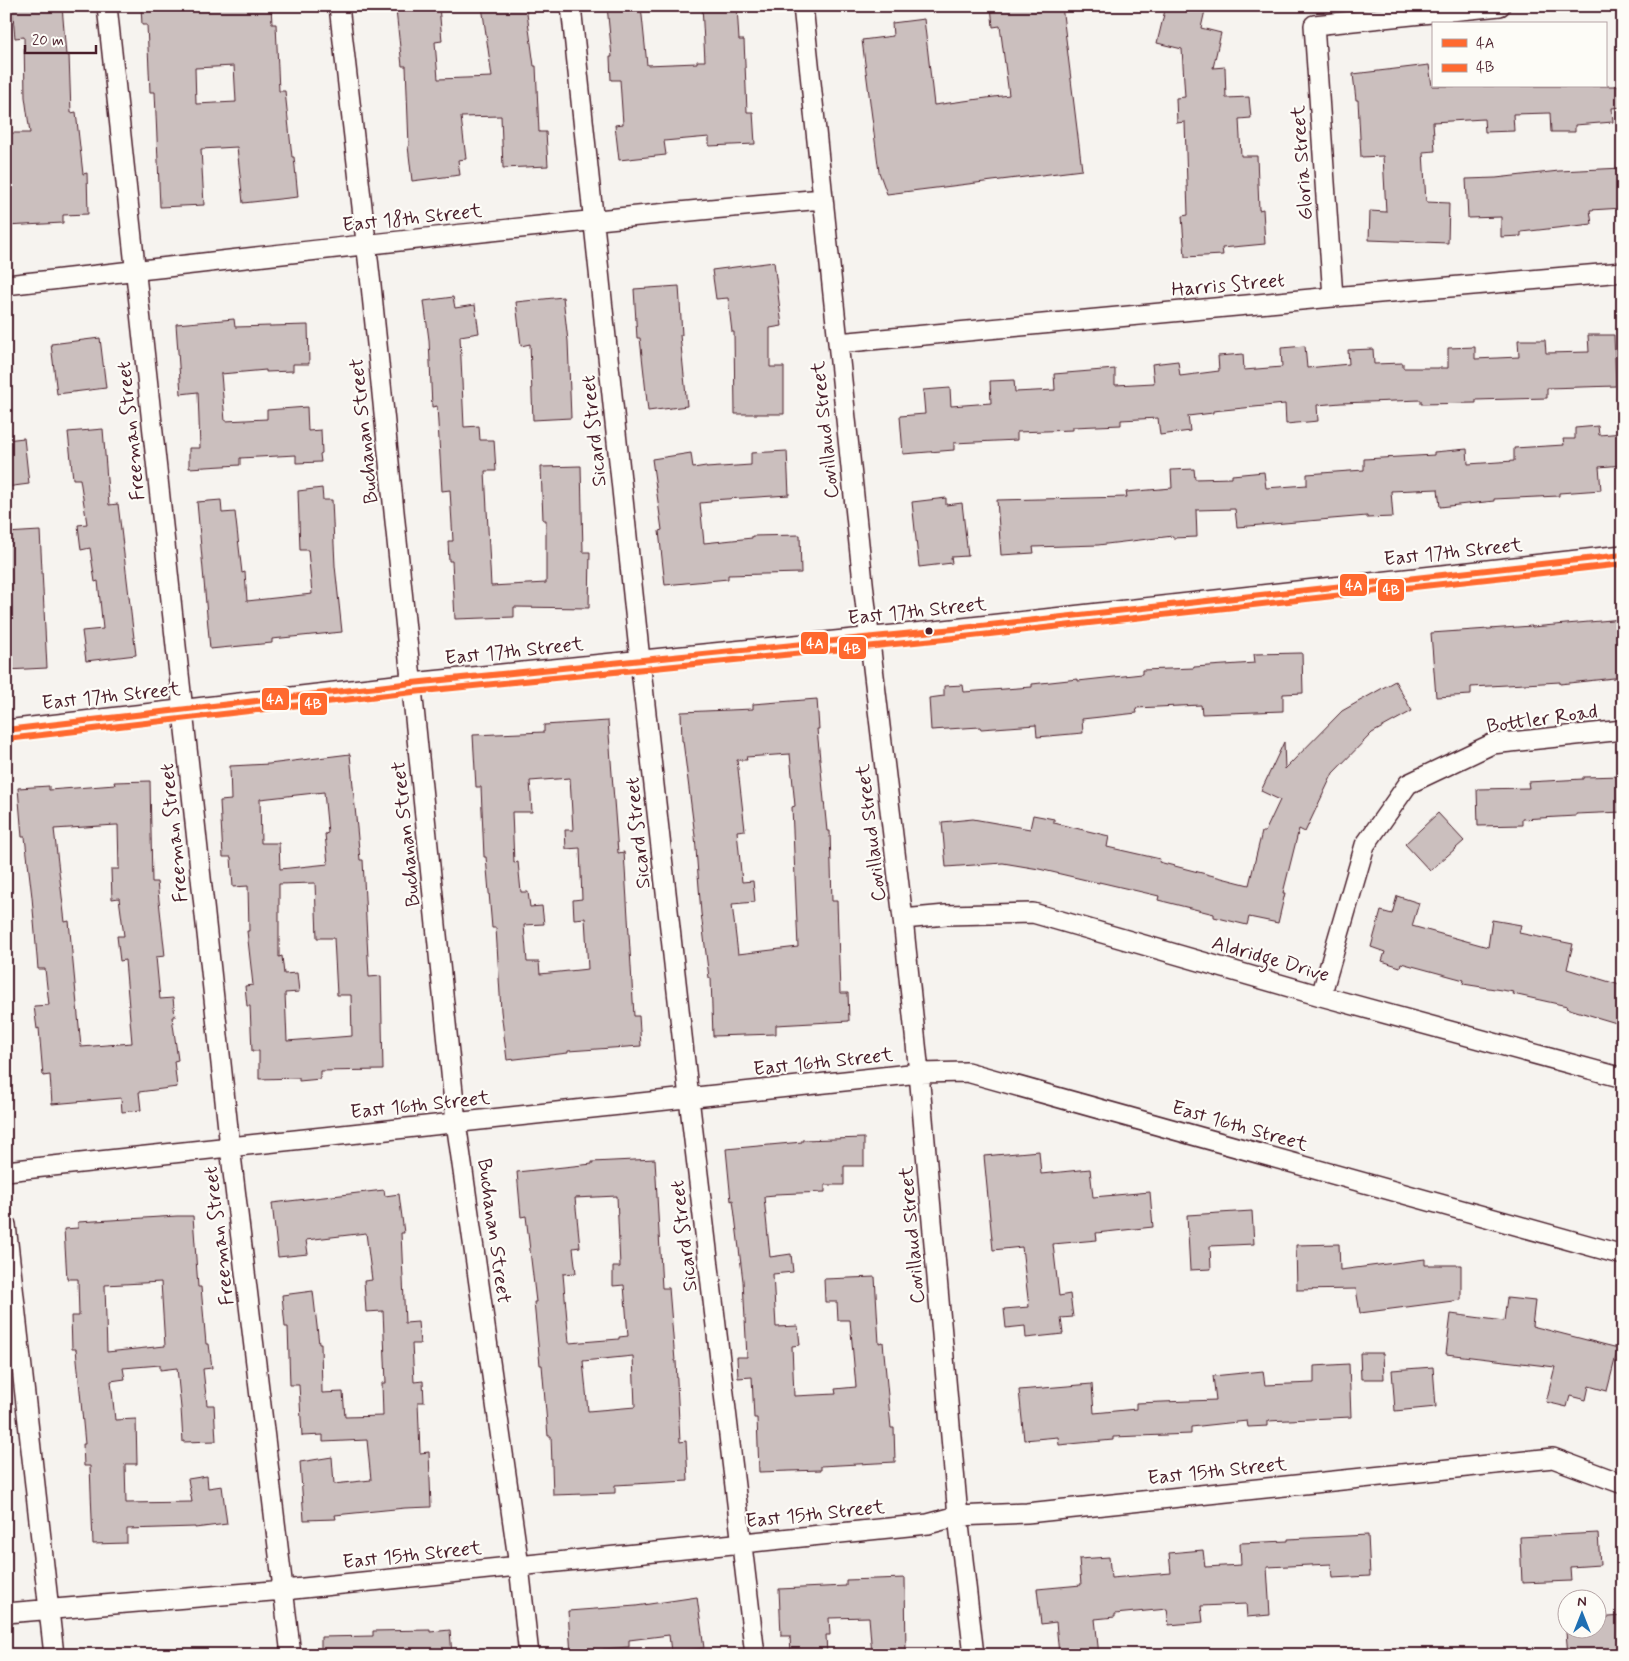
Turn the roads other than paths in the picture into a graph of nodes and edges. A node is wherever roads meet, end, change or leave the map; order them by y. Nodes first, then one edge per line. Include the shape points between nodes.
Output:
1 (107, 6) edge
2 (339, 6) edge
3 (571, 6) edge
4 (803, 6) edge
5 (1500, 6) edge
6 (823, 199) junction
7 (594, 221) junction
8 (365, 245) junction
9 (135, 271) junction
10 (1623, 272) edge
11 (6, 285) edge
12 (1333, 297) junction
13 (838, 343) junction
14 (1623, 556) edge
15 (869, 637) junction
16 (640, 660) junction
17 (412, 683) junction
18 (182, 710) junction
19 (6, 730) edge
20 (1623, 730) edge
21 (903, 919) junction
22 (1321, 996) junction
23 (919, 1073) junction
24 (1623, 1078) edge
25 (689, 1098) junction
26 (456, 1122) junction
27 (230, 1147) junction
28 (6, 1170) edge
29 (6, 1225) edge
30 (1623, 1255) edge
31 (1623, 1484) edge
32 (958, 1516) junction
33 (742, 1543) junction
34 (519, 1566) junction
35 (284, 1590) junction
36 (50, 1610) junction
37 (6, 1613) edge
38 (54, 1655) edge
39 (291, 1655) edge
40 (529, 1655) edge
41 (755, 1655) edge
42 (974, 1655) edge

1 - 9 street, Freeman Street
2 - 8 street, Buchanan Street
3 - 7 street, Sicard Street
4 - 6 street, Covillaud Street
5 - 12 street, Gloria Street via 1314,25
6 - 7 street, East 18th Street
6 - 13 street, Covillaud Street
7 - 8 street, East 18th Street
7 - 16 street, Sicard Street
8 - 9 street, East 18th Street
8 - 17 street, Buchanan Street
9 - 11 street, East 18th Street
9 - 18 street, Freeman Street
10 - 12 street, Harris Street
12 - 13 street, Harris Street
13 - 15 street, Covillaud Street
14 - 15 street, East 17th Street
15 - 16 street, East 17th Street
15 - 21 street, Covillaud Street
16 - 17 street, East 17th Street
16 - 25 street, Sicard Street
17 - 18 street, East 17th Street
17 - 26 street, Buchanan Street
18 - 19 street, East 17th Street
18 - 27 street, Freeman Street
20 - 22 street, Bottler Road via 1492,744 1408,784 1365,845
21 - 22 street, Aldridge Drive via 1033,913
21 - 23 street, Covillaud Street
22 - 24 street, Aldridge Drive
23 - 25 street, East 16th Street
23 - 30 street, East 16th Street via 967,1072
23 - 32 street, Covillaud Street
25 - 26 street, East 16th Street
25 - 33 street, Sicard Street
26 - 27 street, East 16th Street
26 - 34 street, Buchanan Street
27 - 28 street, East 16th Street
27 - 35 street, Freeman Street
29 - 36 street
31 - 32 street, East 15th Street via 1553,1458 1027,1513
32 - 33 street, East 15th Street via 928,1524
32 - 42 street, Covillaud Street
33 - 34 street, East 15th Street
33 - 41 street, Sicard Street
34 - 35 street, East 15th Street
34 - 40 street, Buchanan Street
35 - 36 street, East 15th Street
35 - 39 street, Freeman Street
36 - 37 street, East 15th Street
36 - 38 street

